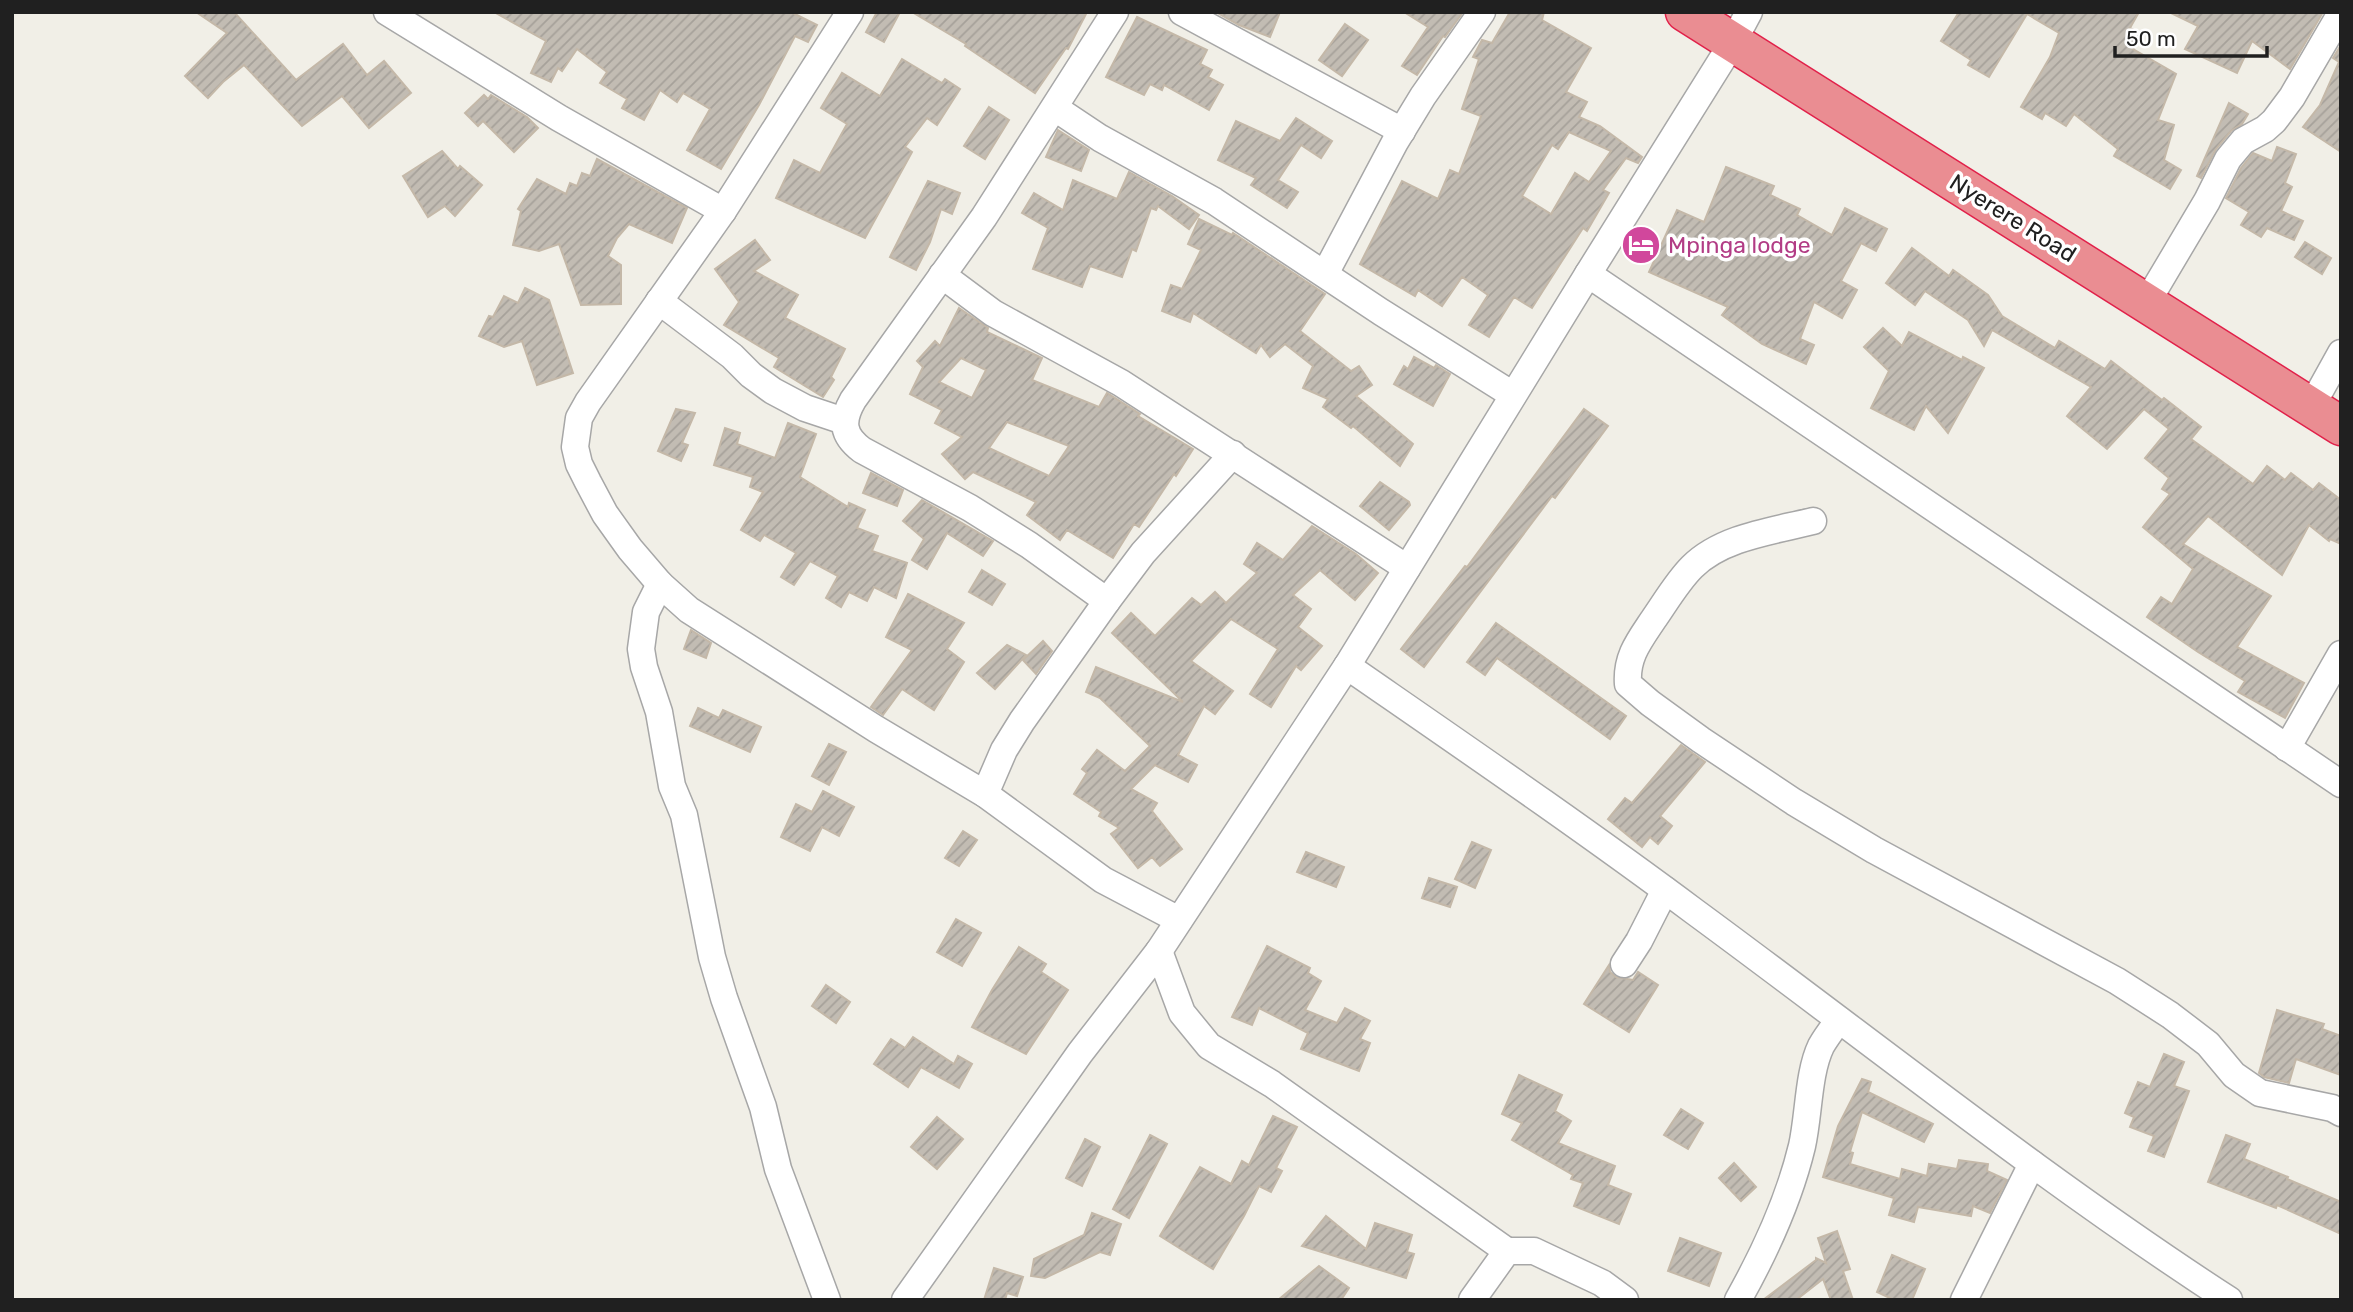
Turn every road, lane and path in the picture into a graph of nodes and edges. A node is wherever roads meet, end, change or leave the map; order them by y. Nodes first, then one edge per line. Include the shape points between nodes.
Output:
1 (387, 12) edge
2 (850, 12) edge
3 (1115, 12) edge
4 (1182, 12) edge
5 (1482, 12) edge
6 (1685, 12) edge
7 (2341, 13) edge
8 (1741, 27) edge
9 (1055, 108) junction
10 (1402, 131) junction
11 (723, 211) junction
12 (1325, 274) junction
13 (1587, 274) junction
14 (942, 275) junction
15 (659, 301) junction
16 (2147, 302) junction
17 (2341, 353) edge
18 (1513, 395) junction
19 (2326, 416) edge
20 (844, 421) junction
21 (1233, 454) junction
22 (1813, 521) dead end
23 (1407, 568) junction
24 (660, 584) junction
25 (1107, 601) junction
26 (2341, 654) edge
27 (1347, 666) junction
28 (2287, 748) junction
29 (2341, 784) edge
30 (985, 794) junction
31 (1665, 890) junction
32 (1179, 920) junction
33 (1159, 951) junction
34 (1625, 964) dead end
35 (1839, 1020) junction
36 (2341, 1113) edge
37 (2032, 1164) junction
38 (1507, 1251) junction
39 (827, 1300) edge
40 (905, 1300) edge
41 (1472, 1300) edge
42 (1625, 1300) edge
43 (1738, 1300) edge
44 (1964, 1300) edge
45 (2229, 1300) edge

1 - 11 street via 559,118
2 - 11 street
3 - 9 street
4 - 10 street
5 - 10 street
6 - 8 highway, Nyerere Road
7 - 16 street via 2274,121 2243,141 2228,159
8 - 13 street
8 - 16 highway, Nyerere Road
9 - 12 street via 1214,201
9 - 14 street
10 - 12 street
11 - 15 street
12 - 18 street
13 - 18 street
13 - 28 street
14 - 20 street via 853,400
14 - 21 street via 1008,322 1121,383
15 - 20 street via 773,391
15 - 24 street via 588,402 579,418 575,447 605,514
16 - 19 highway, Nyerere Road
17 - 19 street
18 - 23 street
20 - 25 street via 848,438 862,450 970,508
21 - 23 street
21 - 25 street via 1143,553
22 - 36 street via 1738,540 1692,567 1638,642 1627,668 1628,684 1794,802 2170,1015 2260,1093
23 - 27 street
24 - 30 street via 689,610
24 - 39 street via 646,612 641,649 659,712 671,786 684,815 724,998 763,1107 778,1169
25 - 30 street via 1022,721
26 - 28 street
27 - 31 street
27 - 32 street
28 - 29 street
30 - 32 street via 1103,880
31 - 34 street
31 - 35 street
32 - 33 street
33 - 38 street via 1182,1013 1209,1046 1272,1084
33 - 40 street via 1080,1053
35 - 37 street
35 - 43 street via 1815,1064 1801,1148 1779,1214
37 - 44 street
37 - 45 street
38 - 41 street
38 - 42 street via 1534,1251 1602,1283

